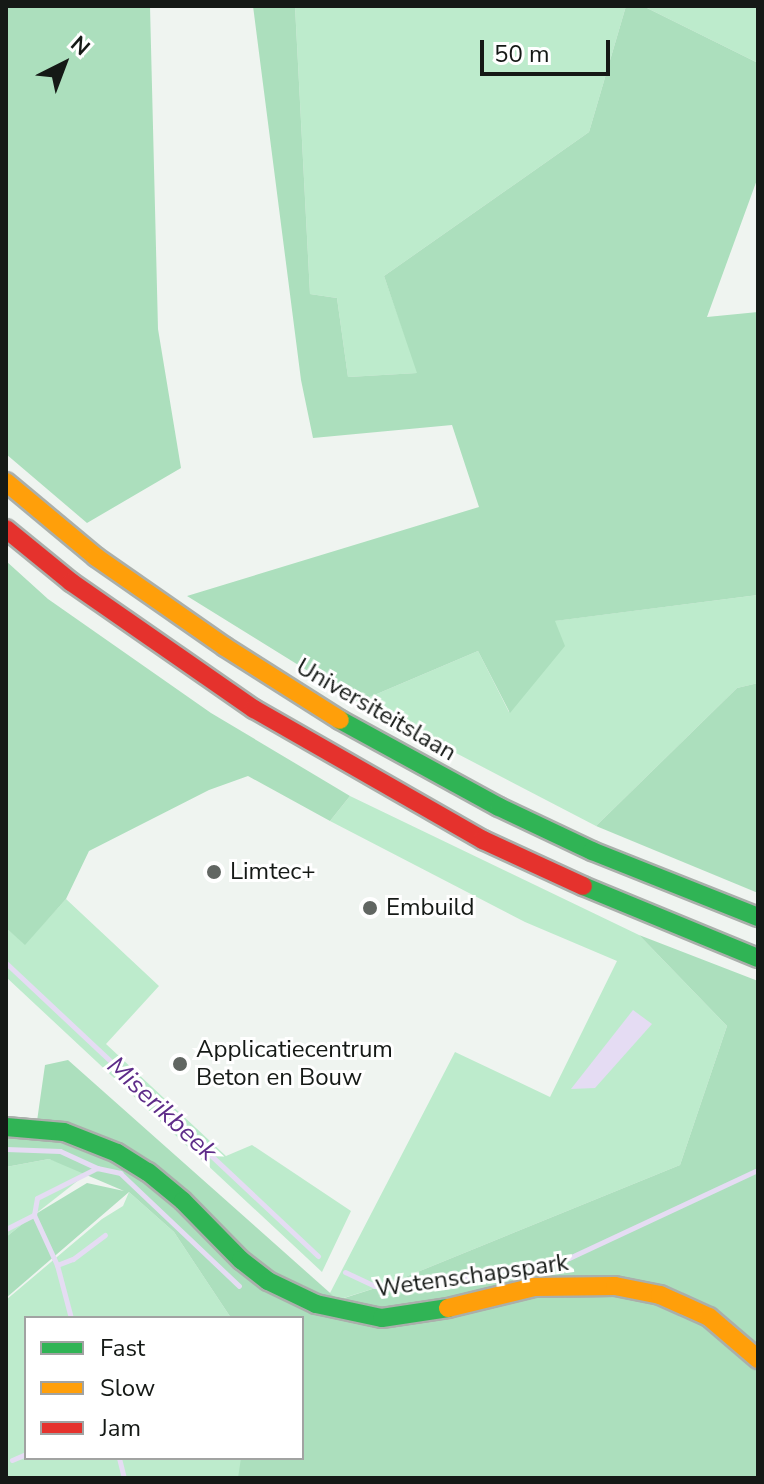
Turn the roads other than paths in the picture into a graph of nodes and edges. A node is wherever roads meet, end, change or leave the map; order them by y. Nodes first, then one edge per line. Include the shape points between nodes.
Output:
1 (6, 482) edge
2 (6, 529) edge
3 (758, 917) edge
4 (758, 958) edge
5 (6, 1127) edge
6 (758, 1359) edge

1 - 3 main road, Universiteitslaan via 96,557 340,720 525,820
2 - 4 main road via 71,582 254,709 456,825 582,886
5 - 6 main road, Wetenschapspark via 38,1127 88,1138 148,1172 241,1260 268,1281 316,1304 382,1318 534,1287 615,1286 660,1295 709,1317

